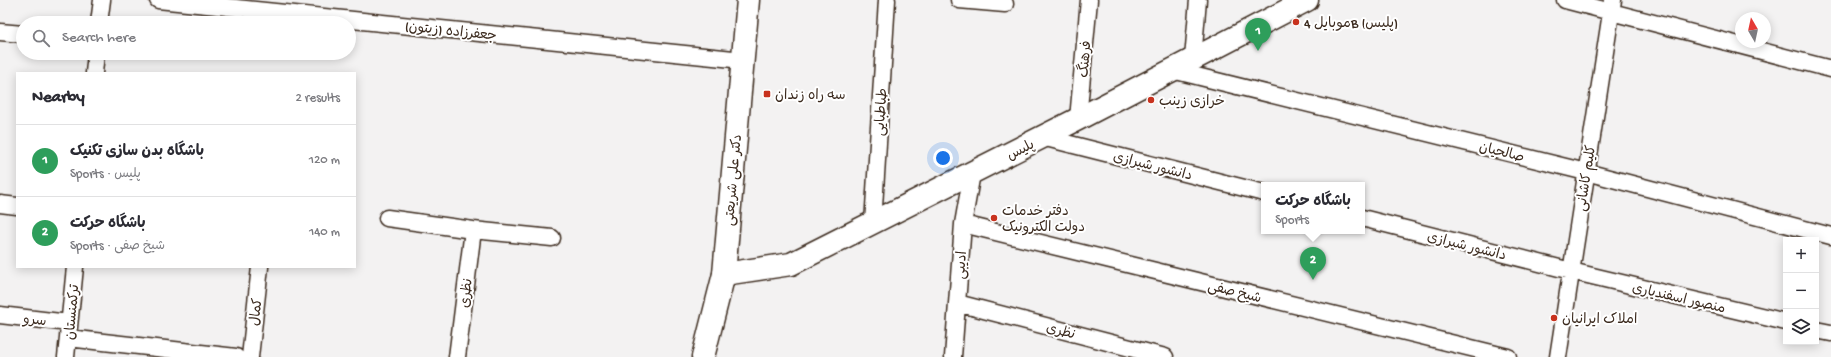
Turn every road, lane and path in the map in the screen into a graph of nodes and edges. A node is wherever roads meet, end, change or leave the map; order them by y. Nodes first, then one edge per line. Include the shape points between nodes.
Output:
1 (102, 0) edge
2 (158, 0) edge
3 (748, 0) edge
4 (887, 0) edge
5 (959, 0) edge
6 (1090, 0) edge
7 (1198, 0) edge
8 (1308, 0) edge
9 (1564, 0) edge
10 (1005, 4) dead end
11 (1612, 6) edge
12 (100, 16) edge
13 (314, 16) edge
14 (356, 20) edge
15 (0, 32) edge
16 (16, 33) edge
17 (1193, 59) junction
18 (95, 60) edge
19 (743, 60) junction
20 (1831, 69) edge
21 (1172, 70) junction
22 (94, 72) edge
23 (1078, 119) junction
24 (1042, 137) junction
25 (1586, 172) junction
26 (972, 173) junction
27 (1261, 193) edge
28 (0, 204) edge
29 (16, 206) edge
30 (387, 218) dead end
31 (1365, 219) edge
32 (873, 223) junction
33 (963, 224) junction
34 (473, 230) junction
35 (1831, 236) edge
36 (552, 238) dead end
37 (75, 268) edge
38 (260, 268) edge
39 (1571, 271) junction
40 (724, 274) junction
41 (957, 303) junction
42 (0, 315) edge
43 (1783, 321) edge
44 (69, 330) junction
45 (1819, 331) edge
46 (1831, 333) edge
47 (66, 357) edge
48 (236, 357) edge
49 (250, 357) edge
50 (457, 357) edge
51 (703, 357) edge
52 (953, 357) edge
53 (1165, 357) edge
54 (1508, 357) edge
55 (1558, 357) edge

1 - 12 street
2 - 13 street, جعفرزاده (زیتون)
3 - 19 main road, دکتر علی شریعتی
4 - 32 street, طباطبایی
5 - 10 street
6 - 23 street, فرهنگ
7 - 17 street
8 - 17 main road, پلیس
9 - 11 street
11 - 20 street
11 - 25 street, کلیم کاشانی
14 - 19 street, جعفرزاده (زیتون)
15 - 16 street
17 - 21 main road, پلیس
18 - 22 street
19 - 40 main road, دکتر علی شریعتی
21 - 23 main road, پلیس
21 - 25 street, صالحیان
23 - 24 main road, پلیس
24 - 26 main road, پلیس
24 - 27 street, دانشور شیرازی
25 - 35 street, صالحیان
25 - 39 street, کلیم کاشانی
26 - 32 main road, پلیس
26 - 33 street, ادیبی
28 - 29 street
30 - 34 street
31 - 39 street, دانشور شیرازی
32 - 40 main road, پلیس via 791,264
33 - 41 street, ادیبی
33 - 54 street, شیخ صفی
34 - 36 street
34 - 50 street, نظری
37 - 44 street, ترکمنستان
38 - 49 street, کمال
39 - 43 street, منصور اسفندیاری
39 - 55 street, کلیم کاشانی
40 - 51 main road, دکتر علی شریعتی
41 - 52 street, ادیبی
41 - 53 street, نظری
42 - 44 street, سرو
44 - 47 street, ترکمنستان
44 - 48 street, سرو
45 - 46 street

